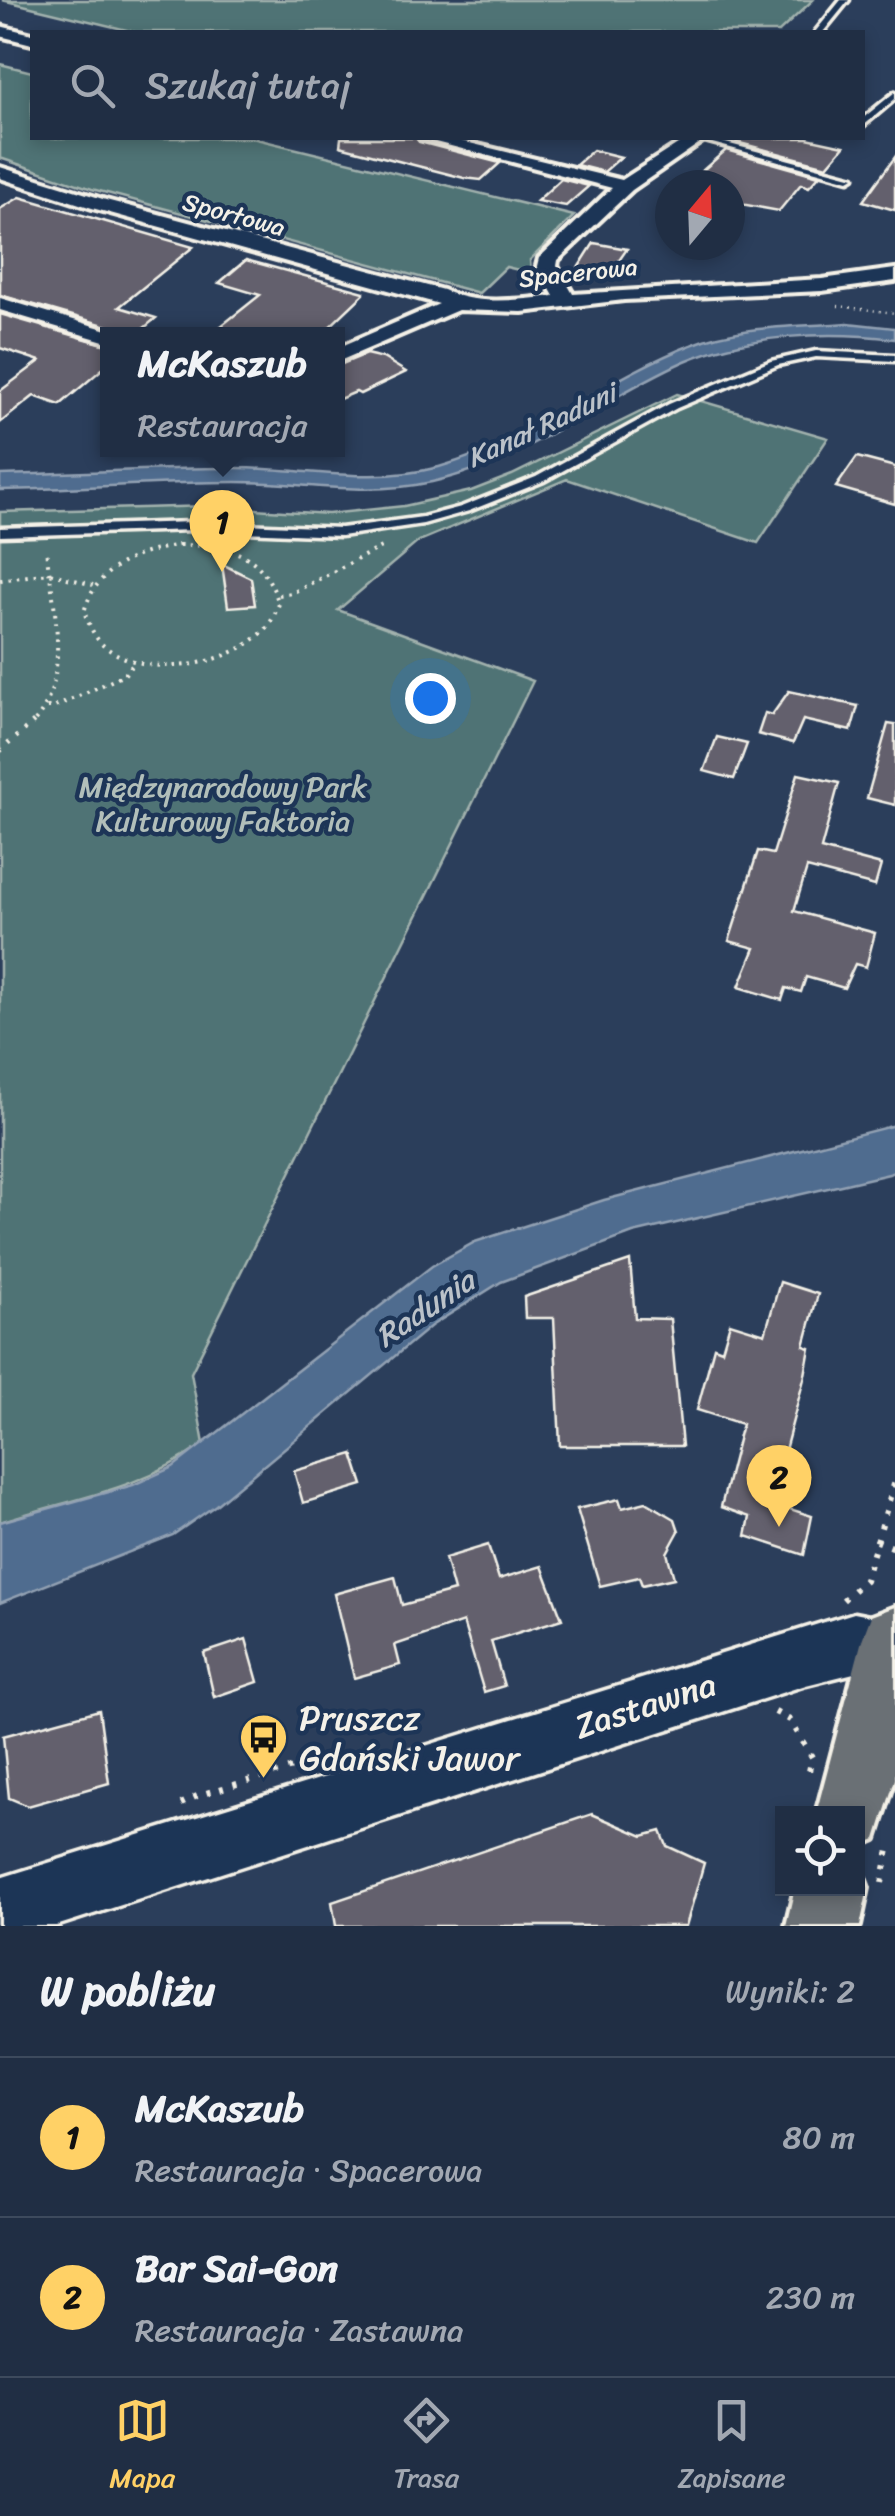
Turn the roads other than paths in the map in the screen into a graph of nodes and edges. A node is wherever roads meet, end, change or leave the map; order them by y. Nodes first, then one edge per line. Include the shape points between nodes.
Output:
1 (845, 0) edge
2 (0, 30) edge
3 (821, 30) edge
4 (30, 38) edge
5 (895, 95) edge
6 (865, 121) edge
7 (437, 140) edge
8 (695, 140) edge
9 (706, 140) edge
10 (0, 172) edge
11 (849, 177) dead end
12 (625, 186) junction
13 (895, 275) edge
14 (568, 302) junction
15 (0, 304) edge
16 (455, 304) junction
17 (100, 334) edge
18 (345, 352) edge
19 (895, 358) edge
20 (0, 532) edge
21 (894, 1645) edge
22 (871, 1827) edge
23 (63, 1908) edge
24 (0, 1911) edge

1 - 3 lane
2 - 4 street
5 - 6 lane
7 - 12 street
8 - 12 street
9 - 11 lane
10 - 16 street, Sportowa
12 - 14 street via 547,262
13 - 14 street, Spacerowa
14 - 16 street, Spacerowa
15 - 17 street
16 - 18 street, Spacerowa
19 - 20 lane via 816,354 774,363 673,406 540,479 423,520 341,532 193,526
21 - 22 main road
21 - 23 main road, Zastawna via 854,1644 806,1655
23 - 24 main road, Zastawna

